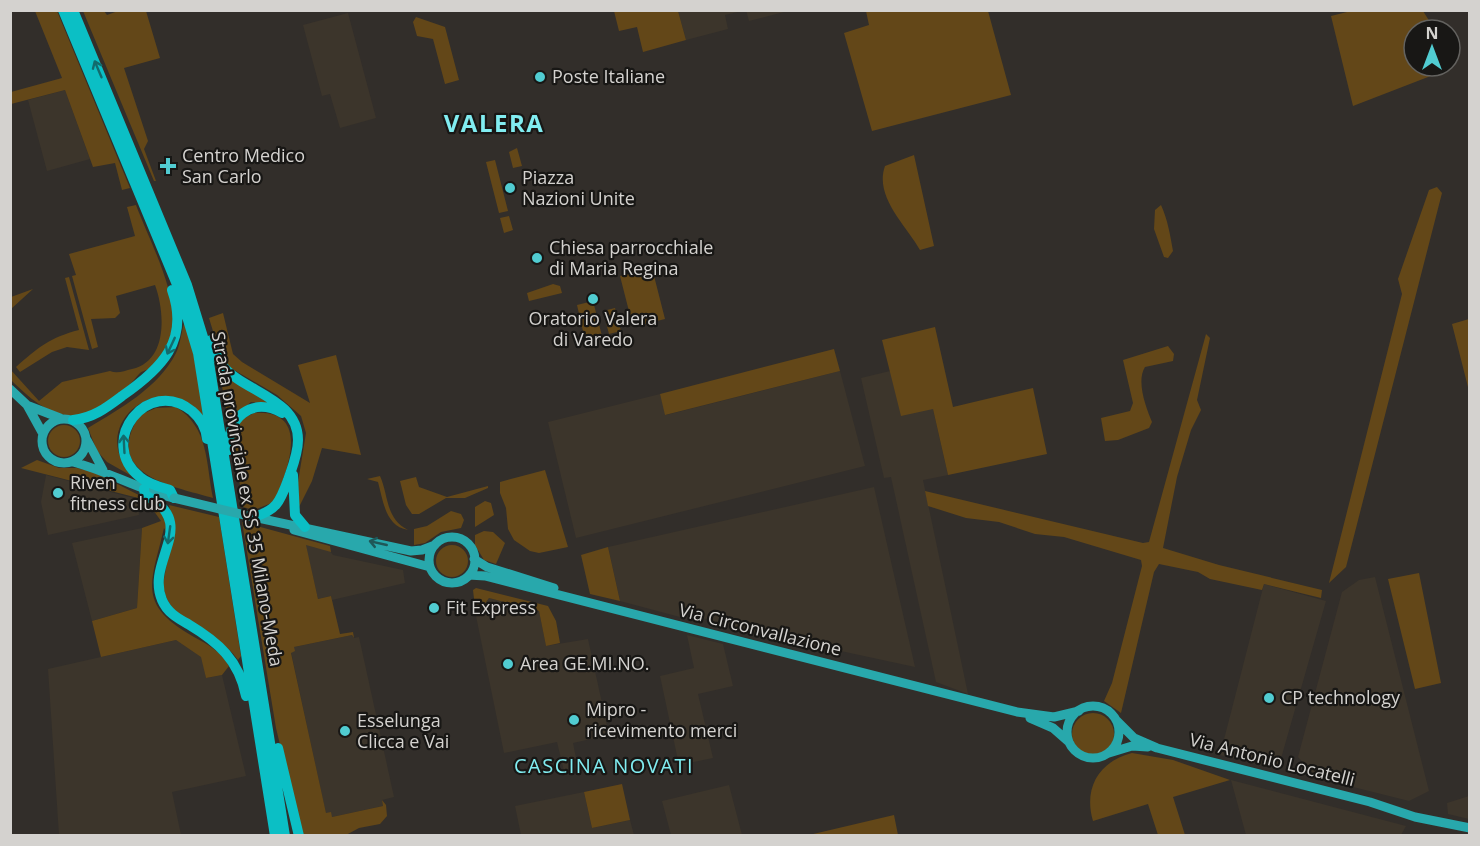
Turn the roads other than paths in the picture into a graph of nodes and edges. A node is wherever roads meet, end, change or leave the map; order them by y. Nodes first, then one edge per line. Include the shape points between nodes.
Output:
1 (63, 10) edge
2 (73, 10) edge
3 (131, 171) junction
4 (187, 285) junction
5 (10, 389) edge
6 (27, 405) junction
7 (289, 417) junction
8 (71, 420) junction
9 (43, 435) junction
10 (87, 439) junction
11 (73, 462) junction
12 (294, 463) junction
13 (103, 470) junction
14 (144, 489) junction
15 (174, 498) junction
16 (253, 518) junction
17 (304, 530) junction
18 (234, 545) junction
19 (435, 545) junction
20 (474, 559) junction
21 (430, 567) junction
22 (469, 575) junction
23 (247, 593) junction
24 (586, 602) junction
25 (1078, 711) junction
26 (1017, 712) junction
27 (1116, 720) junction
28 (1070, 743) junction
29 (1156, 748) junction
30 (1107, 753) junction
31 (1470, 828) edge
32 (268, 836) edge
33 (276, 836) edge
34 (285, 836) edge
35 (299, 836) edge

1 - 3 highway, Strada provinciale ex SS 35 Milano-Meda
4 -> 2 highway, Strada provinciale ex SS 35 Milano-Meda
3 -> 8 highway via 138,204 173,294 178,316 176,335 156,370 98,414
3 - 18 highway, Strada provinciale ex SS 35 Milano-Meda via 178,287 195,343
4 - 7 highway via 222,365 275,402
4 - 18 highway, Strada provinciale ex SS 35 Milano-Meda via 207,350
5 - 6 main road
6 - 8 main road
6 - 9 main road
7 - 12 highway via 295,424 298,442
7 - 18 highway via 276,409 255,407 240,414 231,429 229,447 236,496
8 - 9 main road via 53,422
8 - 10 main road via 85,431
9 - 11 main road via 43,448 50,459 64,464
10 - 11 main road via 84,453
10 - 13 main road
11 - 13 main road
12 - 16 highway via 280,503 267,514
12 - 17 highway via 295,515
13 - 14 main road
14 - 15 main road
14 -> 32 highway via 145,495 164,506 171,521 158,585 163,604 170,613 219,645 243,681
15 - 16 main road, bridge
15 -> 18 highway via 170,490 147,482 131,468 123,444 130,418 139,409 162,401 185,406 202,423
16 - 17 main road
19 -> 17 main road via 409,550
17 - 21 main road
18 - 23 highway, Strada provinciale ex SS 35 Milano-Meda
18 - 33 highway, Strada provinciale ex SS 35 Milano-Meda
19 - 20 main road via 446,538 458,538 470,546
19 - 21 main road
20 - 22 main road
20 - 24 main road, Via Circonvallazione
21 - 22 main road via 447,582 458,582
22 - 24 main road, Via Circonvallazione
23 - 34 highway, Strada provinciale ex SS 35 Milano-Meda
23 - 35 highway
24 - 26 main road, Via Circonvallazione
25 - 26 main road via 1054,717
25 - 27 main road via 1088,706 1100,707
25 - 28 main road via 1068,724
26 - 28 main road via 1053,728
27 - 29 main road, Via Antonio Locatelli via 1134,738
27 - 30 main road via 1118,738
28 - 30 main road via 1085,756
29 - 30 main road, Via Antonio Locatelli via 1132,746
29 - 31 main road, Via Antonio Locatelli via 1414,817

